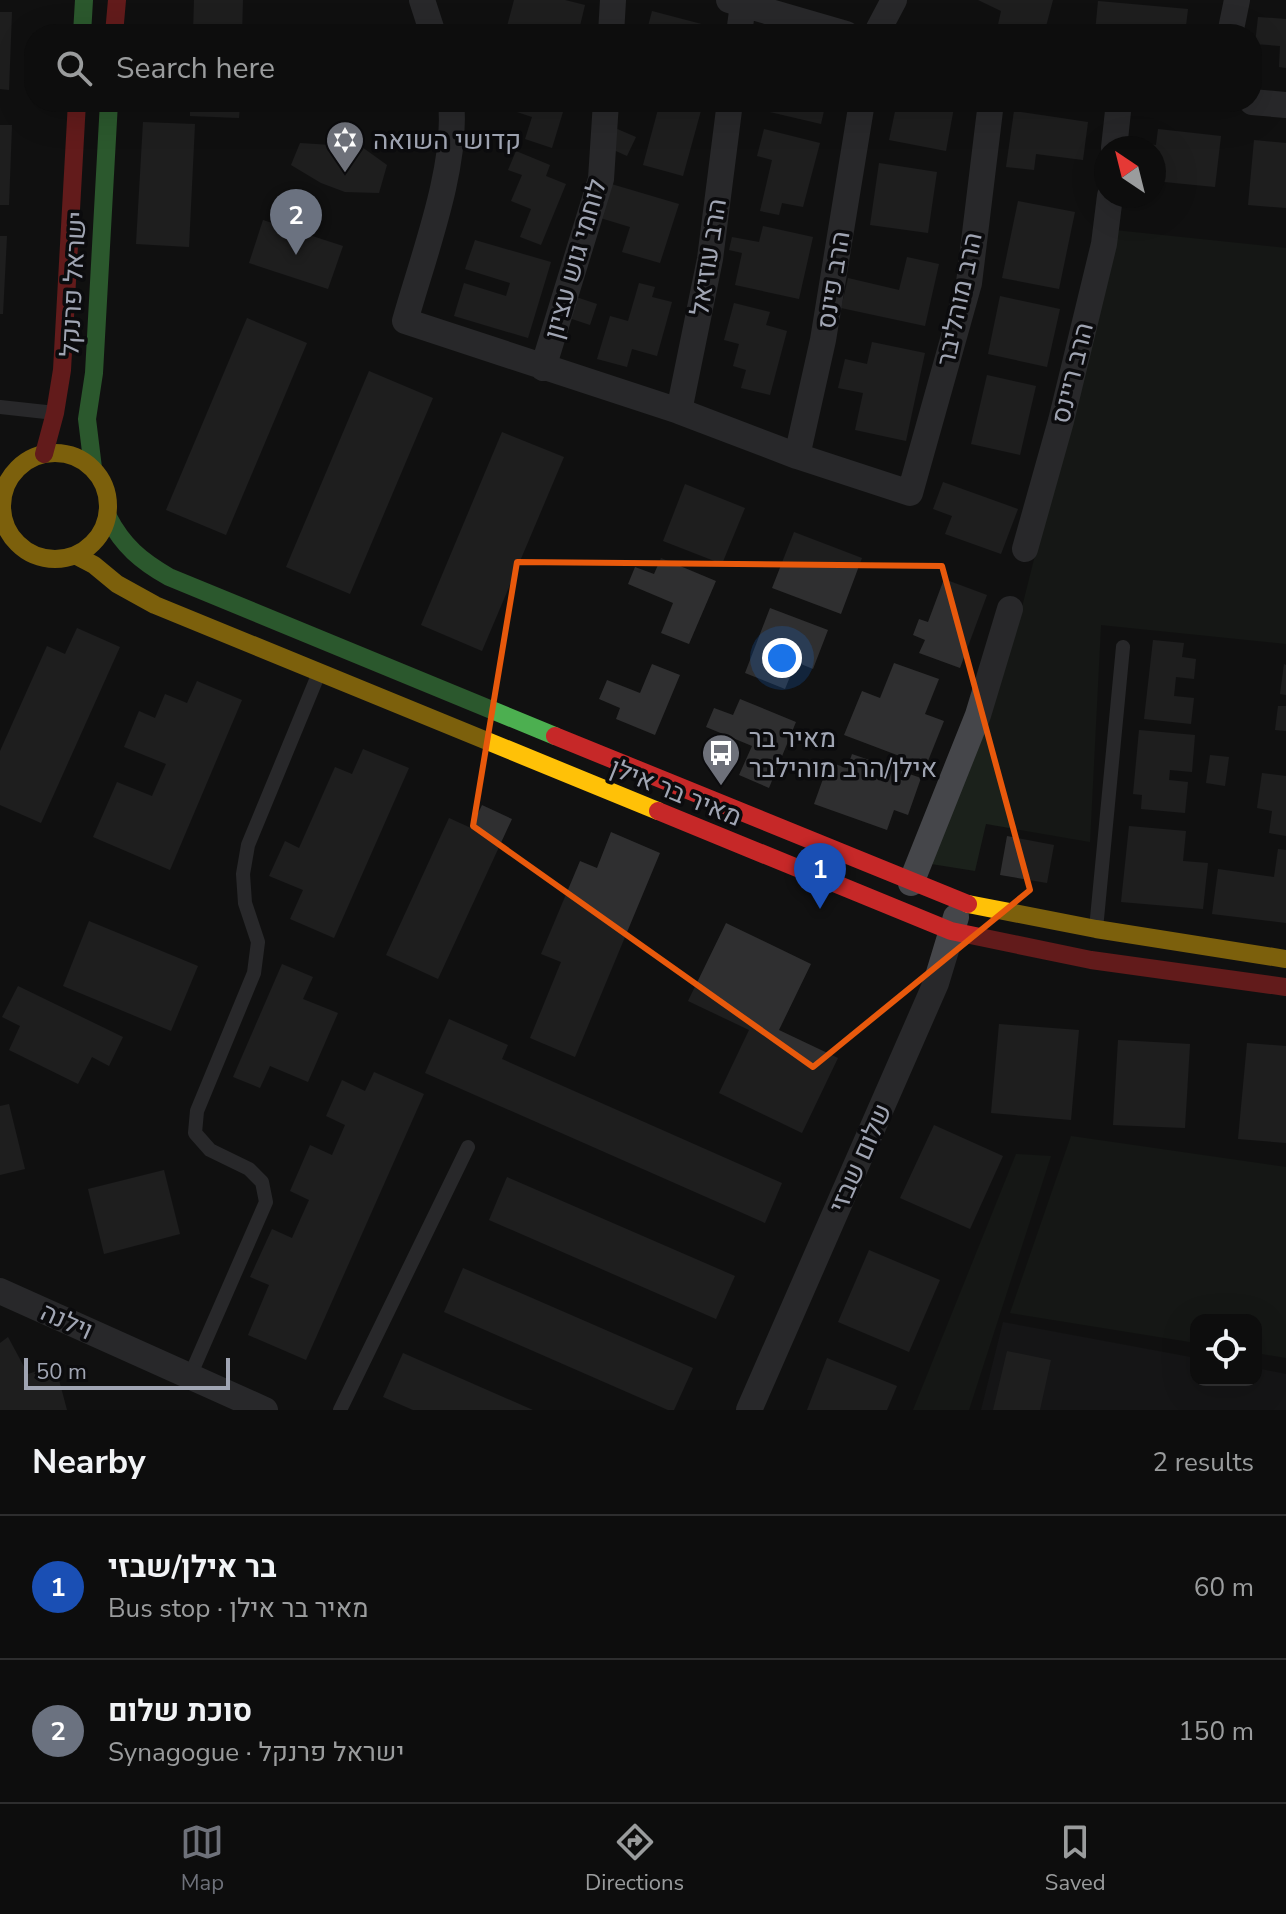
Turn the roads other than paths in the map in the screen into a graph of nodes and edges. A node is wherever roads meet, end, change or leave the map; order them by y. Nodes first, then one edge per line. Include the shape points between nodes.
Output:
1 (84, 0) edge
2 (117, 0) edge
3 (422, 0) edge
4 (613, 0) edge
5 (894, 0) edge
6 (1237, 0) edge
7 (736, 2) edge
8 (83, 24) edge
9 (115, 24) edge
10 (430, 24) edge
11 (612, 24) edge
12 (738, 24) edge
13 (812, 24) edge
14 (881, 24) edge
15 (1232, 24) edge
16 (1262, 103) edge
17 (1286, 105) edge
18 (76, 112) edge
19 (108, 112) edge
20 (452, 112) edge
21 (605, 112) edge
22 (729, 112) edge
23 (860, 112) edge
24 (990, 112) edge
25 (1118, 112) edge
26 (1115, 136) edge
27 (1108, 208) edge
28 (543, 368) junction
29 (0, 407) edge
30 (679, 411) junction
31 (55, 413) junction
32 (44, 454) junction
33 (797, 456) junction
34 (93, 468) junction
35 (2, 490) edge
36 (108, 517) junction
37 (0, 548) edge
38 (1025, 549) dead end
39 (25, 550) junction
40 (75, 555) junction
41 (1010, 609) dead end
42 (1123, 647) dead end
43 (319, 673) junction
44 (911, 883) junction
45 (960, 902) junction
46 (1096, 929) junction
47 (951, 931) junction
48 (1286, 959) edge
49 (1286, 987) edge
50 (468, 1147) dead end
51 (0, 1291) edge
52 (190, 1376) junction
53 (265, 1410) edge
54 (340, 1410) edge
55 (749, 1410) edge

1 - 8 street
2 - 9 street
3 - 10 street
4 - 11 street
5 - 14 street
6 - 15 street
7 - 12 street
7 - 13 street
16 - 17 street
18 - 31 street, ישראל פרנקל
19 - 34 street, ישראל פרנקל via 87,419
20 - 28 street via 447,171 405,321
21 - 28 street, לוחמי גוש עציון via 601,179
22 - 30 street, הרב עוזיאל via 710,259
23 - 33 street, הרב פינס via 823,340
24 - 33 street, הרב מוהליבר via 969,283 910,493
25 - 26 street
27 - 38 street, הרב ריינס via 1061,421
28 - 30 street
29 - 31 lane
30 - 33 street
31 - 32 street, ישראל פרנקל
32 - 34 street via 62,453
32 - 35 street via 27,460
34 - 36 street via 104,483
35 - 39 street via 4,523
36 - 40 street via 90,547
36 - 44 street, מאיר בר אילן via 135,558 169,577
37 - 39 street
39 - 40 street via 58,559
40 - 43 street, מאיר בר אילן via 155,605
41 - 44 street via 978,715
42 - 46 lane
43 - 47 street, מאיר בר אילן
43 - 52 lane via 248,845 243,874 245,903 258,942 254,973 197,1111 195,1133 210,1150 249,1169 262,1182 266,1202
44 - 45 street, מאיר בר אילן
45 - 46 street, מאיר בר אילן
45 - 47 street, שלום שבזי
46 - 48 street, מאיר בר אילן
47 - 49 street, מאיר בר אילן via 1091,960
47 - 55 street, שלום שבזי via 936,983
50 - 54 lane
51 - 52 street, וילנה
52 - 53 street, וילנה

